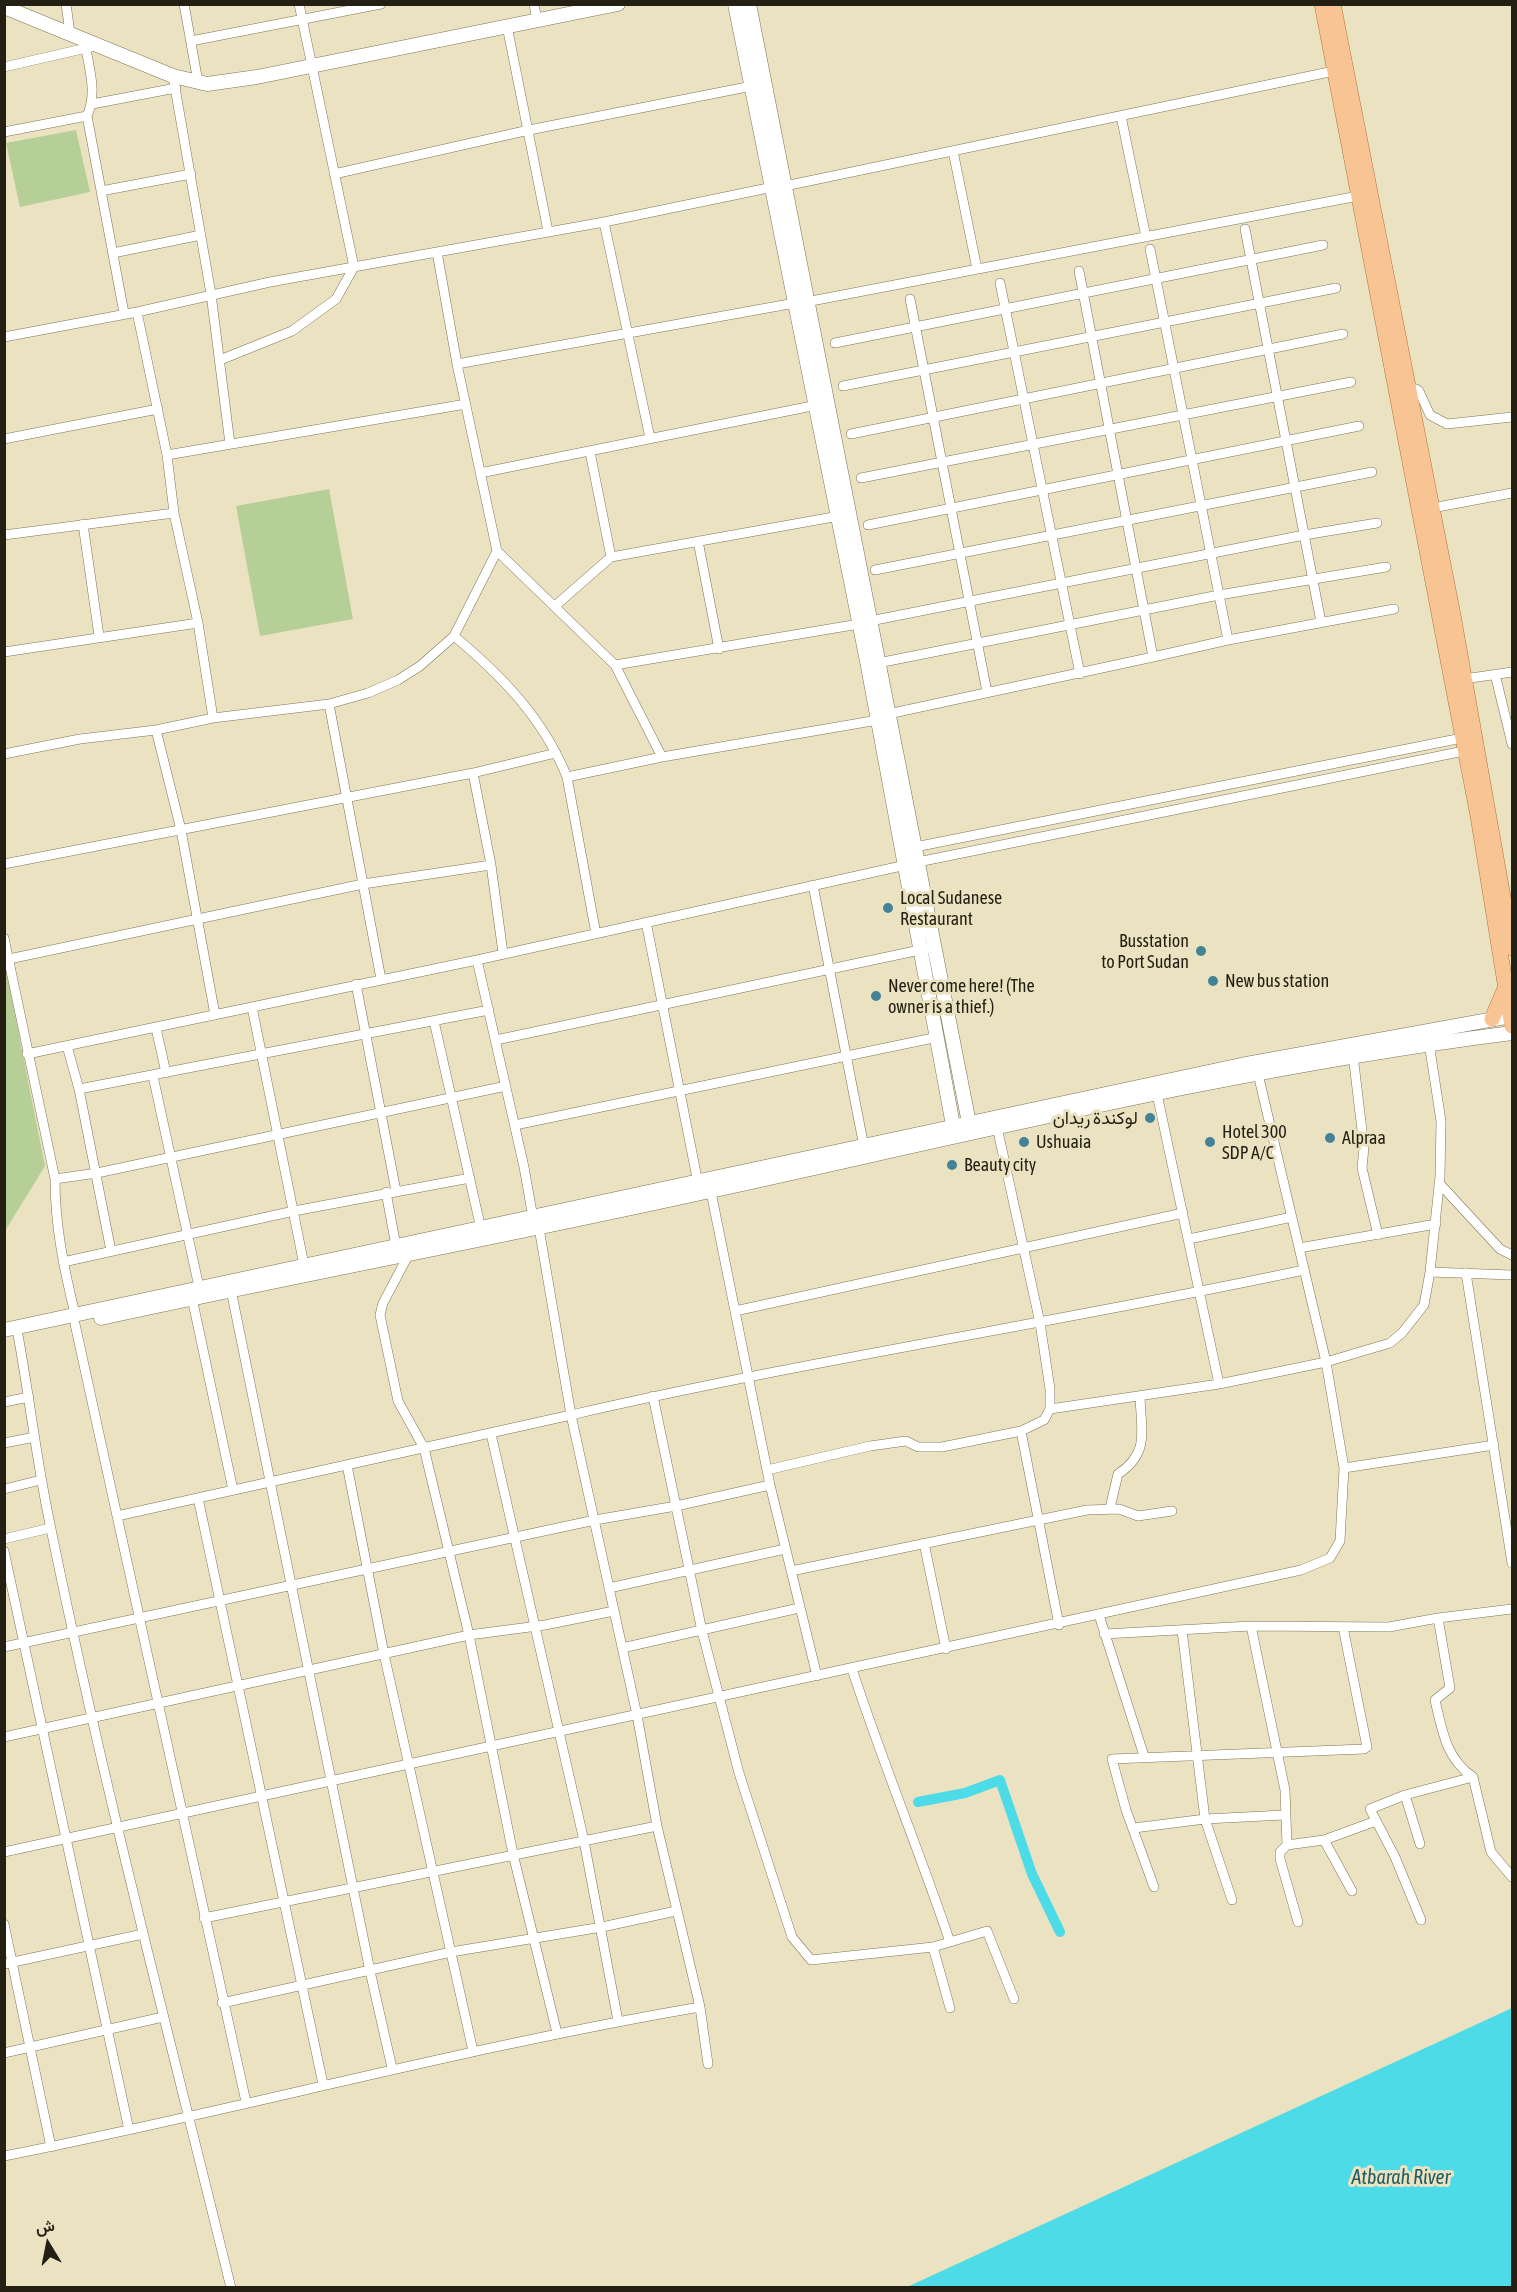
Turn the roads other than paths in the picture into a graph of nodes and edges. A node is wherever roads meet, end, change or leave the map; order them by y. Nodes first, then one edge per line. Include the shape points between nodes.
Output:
1 (66, 4) edge
2 (184, 4) edge
3 (299, 4) edge
4 (381, 4) edge
5 (534, 4) edge
6 (618, 4) edge
7 (735, 4) edge
8 (749, 4) edge
9 (1322, 4) edge
10 (1333, 4) edge
11 (4, 7) edge
12 (303, 21) junction
13 (537, 21) junction
14 (507, 26) junction
15 (70, 33) junction
16 (191, 41) junction
17 (100, 46) junction
18 (86, 49) junction
19 (313, 65) junction
20 (4, 67) edge
21 (1335, 71) junction
22 (175, 82) junction
23 (198, 82) junction
24 (752, 86) junction
25 (92, 104) junction
26 (87, 116) junction
27 (1121, 116) junction
28 (529, 130) junction
29 (4, 132) edge
30 (953, 151) junction
31 (191, 174) junction
32 (334, 174) junction
33 (779, 186) junction
34 (101, 191) junction
35 (1358, 196) junction
36 (604, 222) junction
37 (1245, 229) dead end
38 (548, 231) junction
39 (201, 236) junction
40 (1146, 237) junction
41 (1323, 245) dead end
42 (1150, 249) dead end
43 (437, 252) junction
44 (113, 253) junction
45 (1250, 260) junction
46 (354, 267) junction
47 (977, 269) junction
48 (1079, 271) dead end
49 (1155, 277) junction
50 (1000, 283) dead end
51 (1336, 288) dead end
52 (212, 294) junction
53 (1083, 294) junction
54 (909, 299) dead end
55 (801, 302) junction
56 (1258, 303) junction
57 (1005, 308) junction
58 (137, 312) junction
59 (124, 314) junction
60 (1165, 324) junction
61 (915, 326) junction
62 (627, 332) junction
63 (1343, 334) dead end
64 (4, 336) edge
65 (1091, 338) junction
66 (835, 343) dead end
67 (1267, 349) junction
68 (1014, 353) junction
69 (220, 360) junction
70 (457, 364) junction
71 (1174, 369) junction
72 (923, 370) junction
73 (1351, 382) dead end
74 (1100, 383) junction
75 (843, 386) dead end
76 (1401, 391) junction
77 (1277, 397) junction
78 (1023, 400) junction
79 (466, 404) junction
80 (817, 405) junction
81 (158, 409) junction
82 (1184, 415) junction
83 (1512, 417) edge
84 (932, 418) junction
85 (1359, 426) dead end
86 (1110, 431) junction
87 (851, 434) dead end
88 (651, 438) junction
89 (4, 439) edge
90 (1284, 439) junction
91 (230, 444) junction
92 (1032, 445) junction
93 (590, 452) junction
94 (167, 455) junction
95 (1193, 459) junction
96 (833, 461) junction
97 (941, 464) junction
98 (1372, 472) dead end
99 (480, 473) junction
100 (1118, 473) junction
101 (861, 478) dead end
102 (1294, 487) junction
103 (1041, 489) junction
104 (1512, 493) edge
105 (1201, 504) junction
106 (949, 508) junction
107 (1432, 508) junction
108 (174, 513) junction
109 (839, 516) junction
110 (1126, 520) junction
111 (1377, 523) dead end
112 (83, 524) junction
113 (868, 525) dead end
114 (1050, 534) junction
115 (1304, 535) junction
116 (4, 536) edge
117 (698, 541) junction
118 (497, 551) junction
119 (1210, 553) junction
120 (958, 554) junction
121 (611, 557) junction
122 (1386, 567) dead end
123 (1137, 568) junction
124 (875, 570) dead end
125 (1311, 578) junction
126 (1061, 584) junction
127 (1219, 595) junction
128 (968, 601) junction
129 (555, 606) junction
130 (1394, 609) dead end
131 (1145, 610) junction
132 (865, 622) junction
133 (1321, 622) junction
134 (198, 623) junction
135 (1070, 625) junction
136 (99, 636) junction
137 (454, 636) junction
138 (1228, 640) junction
139 (976, 644) junction
140 (719, 649) junction
141 (4, 652) edge
142 (1153, 657) junction
143 (878, 663) junction
144 (615, 665) junction
145 (1512, 672) edge
146 (1080, 674) junction
147 (1495, 674) junction
148 (1464, 679) junction
149 (987, 692) junction
150 (329, 704) junction
151 (883, 717) junction
152 (213, 718) junction
153 (156, 730) junction
154 (1463, 744) junction
155 (1512, 744) edge
156 (556, 753) junction
157 (4, 754) edge
158 (662, 757) junction
159 (473, 773) junction
160 (567, 777) junction
161 (346, 798) junction
162 (1087, 813) junction
163 (1090, 827) junction
164 (181, 830) junction
165 (915, 847) junction
166 (912, 863) junction
167 (4, 864) edge
168 (491, 865) junction
169 (363, 885) junction
170 (813, 885) junction
171 (197, 921) junction
172 (646, 922) junction
173 (596, 934) junction
174 (4, 938) edge
175 (1512, 948) edge
176 (928, 949) junction
177 (503, 954) junction
178 (9, 959) junction
179 (477, 960) junction
180 (829, 971) junction
181 (381, 979) junction
182 (1507, 983) junction
183 (356, 984) junction
184 (665, 1005) junction
185 (252, 1007) junction
186 (489, 1010) junction
187 (215, 1016) junction
188 (1492, 1019) junction
189 (1512, 1019) edge
190 (434, 1022) junction
191 (156, 1028) junction
192 (1512, 1033) edge
193 (365, 1034) junction
194 (938, 1037) junction
195 (496, 1041) junction
196 (1429, 1043) junction
197 (67, 1046) junction
198 (262, 1053) junction
199 (27, 1054) junction
200 (1353, 1055) junction
201 (846, 1057) junction
202 (166, 1073) junction
203 (1258, 1074) junction
204 (153, 1076) junction
205 (506, 1086) junction
206 (79, 1089) junction
207 (678, 1092) junction
208 (1157, 1094) junction
209 (453, 1097) junction
210 (380, 1112) junction
211 (515, 1125) junction
212 (997, 1127) junction
213 (970, 1128) junction
214 (955, 1132) junction
215 (277, 1134) junction
216 (864, 1147) junction
217 (169, 1157) junction
218 (97, 1173) junction
219 (470, 1178) junction
220 (55, 1179) junction
221 (1439, 1183) junction
222 (706, 1185) junction
223 (396, 1191) junction
224 (386, 1192) junction
225 (294, 1211) junction
226 (1183, 1213) junction
227 (1292, 1217) junction
228 (536, 1223) junction
229 (1436, 1224) junction
230 (481, 1229) junction
231 (187, 1233) junction
232 (1378, 1234) junction
233 (1189, 1239) junction
234 (396, 1246) junction
235 (1024, 1247) junction
236 (1299, 1248) junction
237 (111, 1251) junction
238 (409, 1254) junction
239 (1512, 1255) edge
240 (63, 1262) junction
241 (304, 1265) junction
242 (1304, 1270) junction
243 (1430, 1272) junction
244 (1466, 1273) junction
245 (1512, 1275) edge
246 (231, 1290) junction
247 (195, 1293) junction
248 (1200, 1293) junction
249 (735, 1311) junction
250 (75, 1319) junction
251 (1040, 1323) junction
252 (9, 1334) edge
253 (1326, 1362) junction
254 (749, 1375) junction
255 (1219, 1384) junction
256 (653, 1396) junction
257 (1140, 1396) junction
258 (29, 1397) junction
259 (4, 1402) edge
260 (1050, 1409) junction
261 (571, 1415) junction
262 (1020, 1431) junction
263 (492, 1434) junction
264 (34, 1437) junction
265 (4, 1443) edge
266 (1494, 1445) junction
267 (424, 1448) junction
268 (347, 1465) junction
269 (1344, 1468) junction
270 (767, 1470) junction
271 (41, 1480) junction
272 (270, 1483) junction
273 (770, 1485) junction
274 (4, 1489) edge
275 (233, 1490) junction
276 (198, 1498) junction
277 (676, 1506) junction
278 (1110, 1508) junction
279 (1172, 1511) dead end
280 (117, 1516) junction
281 (1038, 1519) junction
282 (595, 1520) junction
283 (50, 1528) junction
284 (517, 1538) junction
285 (4, 1539) edge
286 (924, 1543) junction
287 (785, 1549) junction
288 (4, 1551) edge
289 (447, 1552) junction
290 (1512, 1563) edge
291 (368, 1569) junction
292 (690, 1571) junction
293 (791, 1571) junction
294 (292, 1586) junction
295 (609, 1588) junction
296 (220, 1602) junction
297 (799, 1608) junction
298 (1512, 1609) edge
299 (614, 1611) junction
300 (1099, 1615) junction
301 (1438, 1618) junction
302 (138, 1619) junction
303 (1059, 1624) junction
304 (535, 1625) junction
305 (1251, 1626) junction
306 (1344, 1627) junction
307 (1182, 1630) junction
308 (702, 1631) junction
309 (74, 1634) junction
310 (1104, 1634) junction
311 (469, 1635) junction
312 (24, 1643) junction
313 (4, 1647) edge
314 (622, 1648) junction
315 (946, 1649) junction
316 (384, 1654) junction
317 (852, 1669) junction
318 (310, 1670) junction
319 (817, 1677) junction
320 (238, 1685) junction
321 (718, 1698) junction
322 (157, 1702) junction
323 (637, 1715) junction
324 (91, 1717) junction
325 (41, 1728) junction
326 (560, 1731) junction
327 (4, 1737) edge
328 (492, 1747) junction
329 (1275, 1751) junction
330 (1197, 1754) junction
331 (1144, 1756) junction
332 (408, 1765) junction
333 (1473, 1777) junction
334 (333, 1781) junction
335 (263, 1796) junction
336 (1405, 1796) junction
337 (182, 1814) junction
338 (1284, 1815) junction
339 (1205, 1819) junction
340 (1376, 1821) junction
341 (657, 1826) junction
342 (116, 1827) junction
343 (1134, 1828) junction
344 (67, 1839) junction
345 (584, 1840) junction
346 (1324, 1840) junction
347 (1420, 1844) dead end
348 (1287, 1845) junction
349 (4, 1852) edge
350 (513, 1854) junction
351 (432, 1871) junction
352 (1512, 1877) edge
353 (355, 1886) junction
354 (1154, 1887) dead end
355 (1352, 1891) dead end
356 (1232, 1900) dead end
357 (283, 1902) junction
358 (676, 1911) junction
359 (204, 1918) junction
360 (1421, 1920) dead end
361 (1298, 1922) dead end
362 (4, 1924) edge
363 (602, 1927) junction
364 (143, 1934) junction
365 (534, 1938) junction
366 (950, 1942) junction
367 (90, 1946) junction
368 (933, 1947) junction
369 (452, 1952) junction
370 (8, 1963) edge
371 (370, 1971) junction
372 (302, 1985) junction
373 (1014, 1999) dead end
374 (222, 2003) junction
375 (700, 2007) junction
376 (950, 2008) dead end
377 (163, 2017) junction
378 (618, 2021) junction
379 (109, 2029) junction
380 (557, 2033) junction
381 (30, 2046) junction
382 (472, 2051) junction
383 (4, 2052) edge
384 (708, 2064) dead end
385 (392, 2068) junction
386 (324, 2084) junction
387 (246, 2102) junction
388 (189, 2116) junction
389 (129, 2130) junction
390 (51, 2147) junction
391 (4, 2156) edge
392 (231, 2288) edge

1 - 15 street
2 - 16 street
3 - 12 street
4 - 12 street
5 - 13 street
6 - 13 street
7 - 24 street
8 - 33 street
9 - 21 main road
10 - 76 main road
11 - 15 street
12 - 16 street
12 - 19 street
13 - 14 street
14 - 19 street
14 - 28 street
15 - 17 street
16 - 23 street
17 - 18 street
17 - 22 street
18 - 20 street
18 - 25 street
19 - 23 street via 224,82
19 - 32 street
21 - 27 street
21 - 35 main road
22 - 23 street
22 - 25 street
22 - 31 street
24 - 28 street
24 - 33 street
25 - 26 street
26 - 29 street
26 - 34 street
27 - 30 street
27 - 40 street
28 - 32 street
28 - 38 street
30 - 33 street
30 - 47 street
31 - 34 street
31 - 39 street
32 - 46 street
33 - 36 street
33 - 55 street
34 - 44 street
35 - 40 street
35 - 76 main road
36 - 38 street
36 - 62 street
37 - 45 street
38 - 43 street
39 - 44 street
39 - 52 street
40 - 47 street
41 - 45 street
42 - 49 street
43 - 46 street
43 - 70 street
44 - 59 street
45 - 49 street
45 - 56 street
46 - 52 street
46 - 69 street via 336,299 292,331
47 - 55 street
48 - 53 street
49 - 53 street
49 - 60 street
50 - 57 street
51 - 56 street
52 - 58 street
52 - 69 street
53 - 57 street
53 - 65 street
54 - 61 street
55 - 62 street
55 - 80 street
55 - 96 street
56 - 60 street
56 - 67 street
57 - 61 street
57 - 68 street
58 - 59 street
58 - 81 street
59 - 64 street
60 - 65 street
60 - 71 street
61 - 66 street
61 - 72 street
62 - 70 street
62 - 88 street
63 - 67 street
65 - 68 street
65 - 74 street
67 - 71 street
67 - 77 street
68 - 72 street
68 - 78 street
69 - 91 street
70 - 79 street
71 - 74 street
71 - 82 street
72 - 75 street
72 - 84 street
73 - 77 street
74 - 78 street
74 - 86 street
76 - 83 street via 1416,388 1430,415 1447,424
76 - 107 main road
76 - 154 main road
77 - 82 street
77 - 90 street
78 - 84 street
78 - 92 street
79 - 91 street
79 - 99 street
80 - 88 street
80 - 96 street
81 - 89 street
81 - 94 street
82 - 86 street
82 - 95 street
84 - 87 street
84 - 97 street
85 - 90 street
86 - 92 street
86 - 100 street
88 - 93 street
90 - 95 street
90 - 102 street
91 - 94 street
92 - 97 street
92 - 103 street
93 - 99 street
93 - 121 street
94 - 108 street
95 - 100 street
95 - 105 street
96 - 109 street
96 - 132 street
97 - 101 street
97 - 106 street
98 - 102 street
99 - 118 street
100 - 103 street
100 - 110 street
102 - 105 street
102 - 115 street
103 - 106 street
103 - 114 street
104 - 107 street
105 - 110 street
105 - 119 street
106 - 113 street
106 - 120 street
107 - 148 main road
108 - 112 street
108 - 134 street
109 - 117 street
109 - 132 street
110 - 114 street
110 - 123 street
111 - 115 street
112 - 116 street
112 - 136 street
114 - 120 street
114 - 126 street
115 - 119 street
115 - 125 street
117 - 121 street
117 - 140 street
118 - 129 street
118 - 137 street
119 - 123 street
119 - 127 street
120 - 124 street
120 - 128 street
121 - 129 street
122 - 125 street
123 - 126 street
123 - 131 street
125 - 127 street
125 - 133 street
126 - 128 street
126 - 135 street
127 - 131 street
127 - 138 street
128 - 132 street
128 - 139 street
129 - 144 street
130 - 133 street
131 - 135 street
131 - 142 street
132 - 140 street
132 - 143 street
132 - 151 street
133 - 138 street
134 - 136 street
134 - 152 street
135 - 139 street
135 - 146 street
136 - 141 street
137 - 150 street via 398,680
137 - 156 street via 498,674 535,718
138 - 142 street
139 - 143 street
139 - 149 street
140 - 144 street
142 - 146 street
143 - 151 street
144 - 158 street
145 - 147 street
146 - 149 street
147 - 148 street
147 - 155 street
148 - 175 main road
149 - 151 street
150 - 152 street
150 - 161 street
151 - 158 street
151 - 165 street
151 - 166 street
152 - 153 street
153 - 157 street
153 - 164 street
154 - 162 street
154 - 163 street
154 - 182 main road
156 - 159 street
156 - 160 street
158 - 160 street
159 - 161 street
159 - 168 street
160 - 173 street
161 - 164 street
161 - 169 street
162 - 163 street
162 - 165 street
163 - 166 street
164 - 167 street
164 - 171 street
165 - 166 street
166 - 170 street
166 - 176 street
168 - 169 street
168 - 177 street
169 - 171 street
169 - 181 street
170 - 172 street
170 - 180 street
171 - 178 street
171 - 187 street
172 - 173 street
172 - 184 street
173 - 177 street
174 - 178 street
176 - 180 street
176 - 194 street
176 - 213 street
177 - 179 street
178 - 199 street
179 - 181 street
179 - 186 street
180 - 184 street
180 - 201 street
181 - 183 street
182 - 188 main road
182 - 189 main road
183 - 185 street
183 - 193 street
184 - 195 street
184 - 207 street
185 - 187 street
185 - 198 street
186 - 190 street
186 - 195 street
187 - 191 street
188 - 189 street
188 - 213 street via 1241,1065
190 - 193 street
190 - 209 street
191 - 197 street
191 - 202 street
192 - 196 street
193 - 198 street
193 - 210 street
194 - 201 street
194 - 214 street
195 - 205 street
196 - 200 street
196 - 221 street via 1441,1121
197 - 199 street
197 - 206 street
198 - 202 street
198 - 215 street
199 - 220 street
200 - 203 street
200 - 232 street via 1364,1147 1362,1168
201 - 207 street
201 - 216 street
202 - 204 street
203 - 208 street
203 - 227 street
204 - 206 street
204 - 217 street
205 - 209 street
205 - 211 street
206 - 218 street
207 - 211 street
207 - 222 street
208 - 212 street
208 - 226 street
209 - 210 street
209 - 219 street
210 - 215 street
210 - 223 street
211 - 228 street
212 - 213 street
212 - 235 street
213 - 214 street
214 - 216 street
214 - 222 street
215 - 217 street
215 - 225 street
216 - 222 street
217 - 218 street
217 - 231 street
218 - 220 street
218 - 237 street
219 - 223 street
219 - 230 street
220 - 240 street
221 - 229 street
221 - 239 street via 1500,1249
222 - 228 street
222 - 249 street
223 - 224 street
224 - 225 street
224 - 234 street
225 - 231 street
225 - 241 street
226 - 233 street
226 - 235 street
227 - 233 street
227 - 236 street
228 - 230 street
228 - 238 street
228 - 261 street
229 - 232 street
229 - 243 street
230 - 234 street
231 - 237 street
231 - 247 street
232 - 236 street
233 - 248 street
234 - 241 street
235 - 249 street
235 - 251 street
236 - 242 street
237 - 240 street
238 - 246 street
238 - 267 street via 380,1315 398,1401
240 - 250 street
241 - 247 street
242 - 248 street
242 - 253 street
243 - 244 street
243 - 253 street via 1424,1305 1402,1333 1390,1343
244 - 245 street
244 - 266 street
246 - 247 street
246 - 272 street
247 - 250 street
247 - 275 street
248 - 251 street
248 - 255 street
249 - 254 street
250 - 252 street
250 - 280 street
251 - 254 street
251 - 260 street
252 - 258 street
253 - 255 street
253 - 269 street
254 - 256 street
254 - 270 street
255 - 257 street
256 - 261 street
256 - 277 street
257 - 260 street
257 - 278 street via 1140,1449 1134,1463 1118,1474
258 - 259 street
258 - 264 street
260 - 262 street via 1041,1423
261 - 263 street
261 - 282 street
262 - 270 street via 936,1448 918,1447 906,1441 870,1446
262 - 281 street
263 - 267 street
263 - 284 street
264 - 265 street
264 - 271 street
266 - 269 street
266 - 290 street
267 - 268 street
267 - 289 street
268 - 272 street
268 - 291 street
269 - 300 street via 1340,1541 1330,1558 1301,1570
270 - 273 street
271 - 274 street
271 - 283 street
272 - 275 street
272 - 294 street
273 - 277 street
273 - 287 street
275 - 276 street
276 - 280 street
276 - 296 street
277 - 282 street
277 - 292 street
278 - 279 street via 1138,1516
278 - 281 street
280 - 302 street
281 - 286 street
281 - 303 street
282 - 284 street
282 - 295 street
283 - 285 street
283 - 309 street
284 - 289 street
284 - 304 street
286 - 293 street
286 - 315 street
287 - 292 street
287 - 293 street
288 - 312 street
289 - 291 street
289 - 311 street
291 - 294 street
291 - 316 street
292 - 295 street
292 - 308 street
293 - 297 street
294 - 296 street
294 - 318 street
295 - 299 street
296 - 302 street
296 - 320 street
297 - 308 street
297 - 319 street
298 - 301 street
299 - 304 street
299 - 314 street
300 - 303 street
300 - 310 street
301 - 306 street via 1389,1627
301 - 333 street via 1450,1688 1435,1700 1441,1729 1453,1759
302 - 309 street
302 - 322 street
303 - 315 street
304 - 311 street
304 - 326 street
305 - 306 street
305 - 307 street
305 - 329 street
306 - 329 street via 1367,1747
307 - 310 street
307 - 330 street
308 - 314 street
308 - 321 street
309 - 312 street
309 - 324 street
310 - 331 street
311 - 316 street
311 - 328 street
312 - 313 street
312 - 325 street
314 - 323 street
315 - 317 street
316 - 318 street
316 - 332 street
317 - 319 street
317 - 366 street
318 - 320 street
318 - 334 street
319 - 321 street
320 - 322 street
320 - 335 street
321 - 323 street
321 - 368 street via 792,1936 802,1952 811,1960
322 - 324 street
322 - 337 street
323 - 326 street
323 - 341 street
324 - 325 street
324 - 342 street
325 - 327 street
325 - 344 street
326 - 328 street
326 - 345 street
328 - 332 street
328 - 350 street
329 - 330 street
329 - 338 street via 1285,1790
330 - 331 street
330 - 339 street
331 - 343 street via 1110,1761
332 - 334 street
332 - 351 street
333 - 336 street
333 - 352 street via 1491,1852
334 - 335 street
334 - 353 street
335 - 337 street
335 - 357 street
336 - 340 street via 1371,1807
336 - 347 street
337 - 342 street
337 - 359 street
338 - 339 street
338 - 348 street
339 - 343 street
339 - 356 street
340 - 346 street
340 - 360 street
341 - 345 street
341 - 358 street
342 - 344 street
342 - 364 street
343 - 354 street
344 - 349 street
344 - 367 street
345 - 350 street
345 - 363 street
346 - 348 street
346 - 355 street
348 - 361 street via 1280,1852 1280,1859
350 - 351 street
350 - 365 street
351 - 353 street
351 - 369 street
353 - 357 street
353 - 371 street
357 - 359 street
357 - 372 street
358 - 363 street
358 - 375 street
359 - 374 street
362 - 370 street
363 - 365 street
363 - 378 street
364 - 367 street
364 - 377 street
365 - 369 street
365 - 380 street
366 - 368 street
366 - 373 street via 987,1932
367 - 370 street
367 - 379 street
368 - 376 street
369 - 371 street
369 - 382 street
370 - 381 street
371 - 372 street
371 - 385 street
372 - 374 street
372 - 386 street
374 - 387 street
375 - 378 street
375 - 384 street
377 - 379 street
377 - 388 street
378 - 380 street
379 - 381 street
379 - 389 street
380 - 382 street
381 - 383 street
381 - 390 street
382 - 385 street
385 - 386 street
386 - 387 street
387 - 388 street
388 - 389 street
388 - 392 street
389 - 390 street
390 - 391 street

